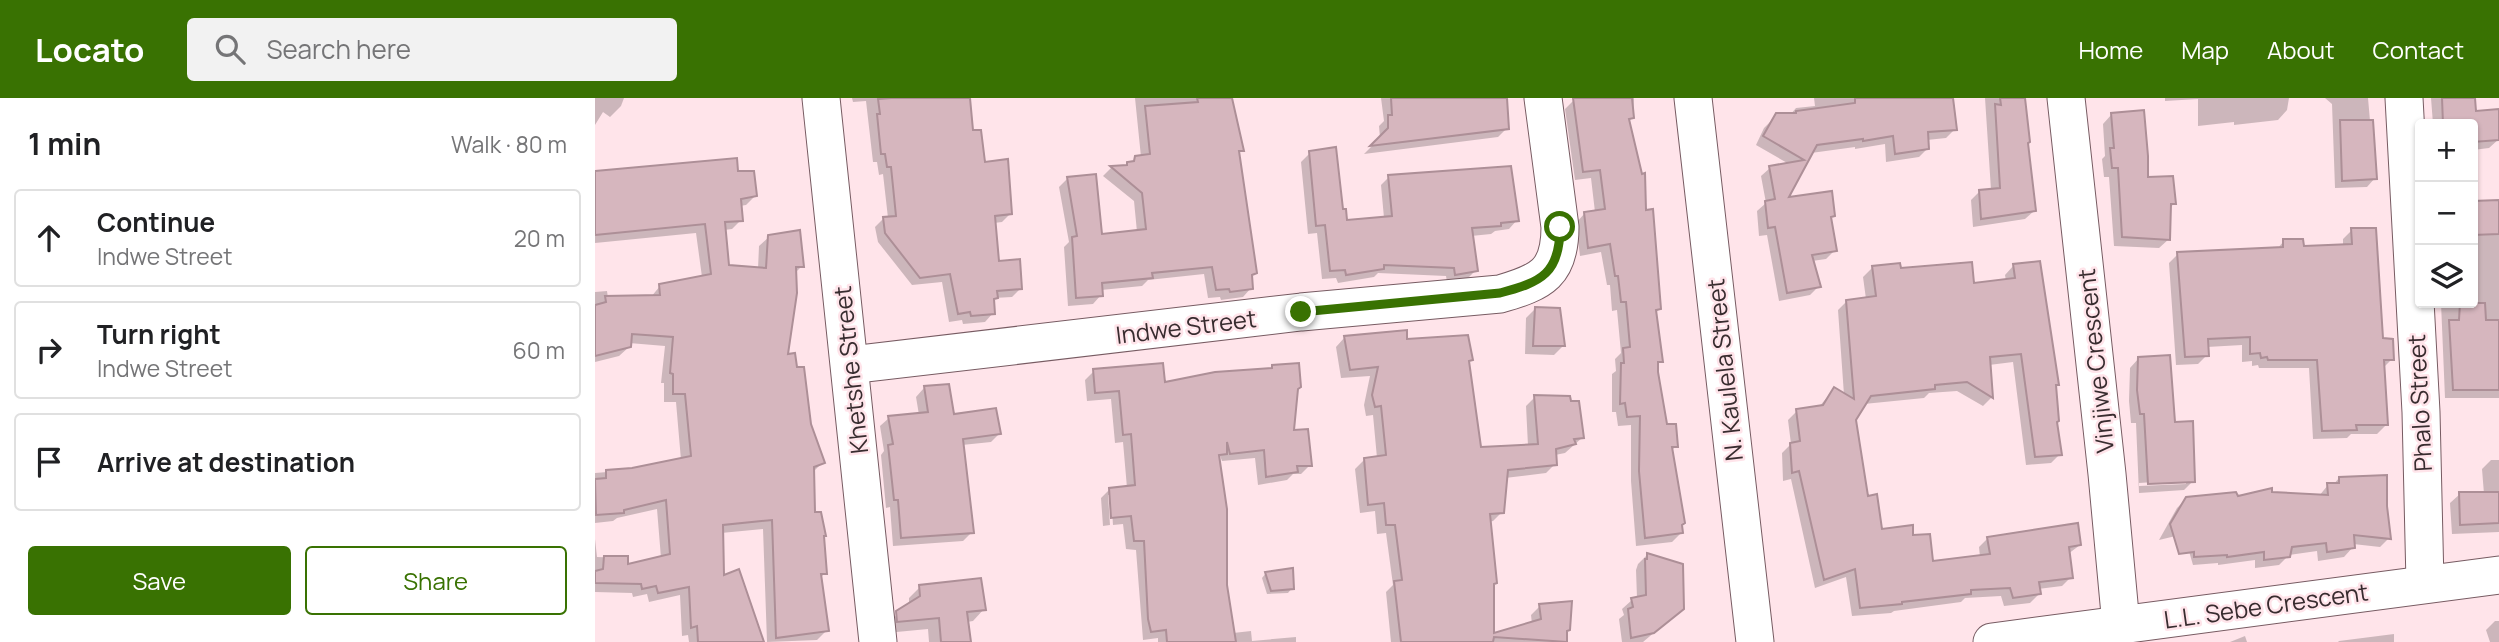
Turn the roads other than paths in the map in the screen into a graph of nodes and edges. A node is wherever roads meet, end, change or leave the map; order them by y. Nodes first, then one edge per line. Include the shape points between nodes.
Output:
1 (821, 98) edge
2 (1543, 98) edge
3 (1693, 98) edge
4 (2066, 98) edge
5 (2404, 98) edge
6 (850, 365) junction
7 (2499, 575) edge
8 (2425, 583) junction
9 (2121, 625) junction
10 (879, 642) edge
11 (1755, 642) edge
12 (1992, 642) edge

1 - 6 street, Khetshe Street
2 - 6 street, Indwe Street via 1560,247 1545,276 1527,286 1500,293
3 - 11 street, N. Kaulela Street
4 - 9 street, Vinjiwe Crescent
5 - 8 street, Phalo Street
6 - 10 street, Khetshe Street
7 - 8 street, L.L. Sebe Crescent
8 - 9 street, L.L. Sebe Crescent
9 - 12 street, L.L. Sebe Crescent

